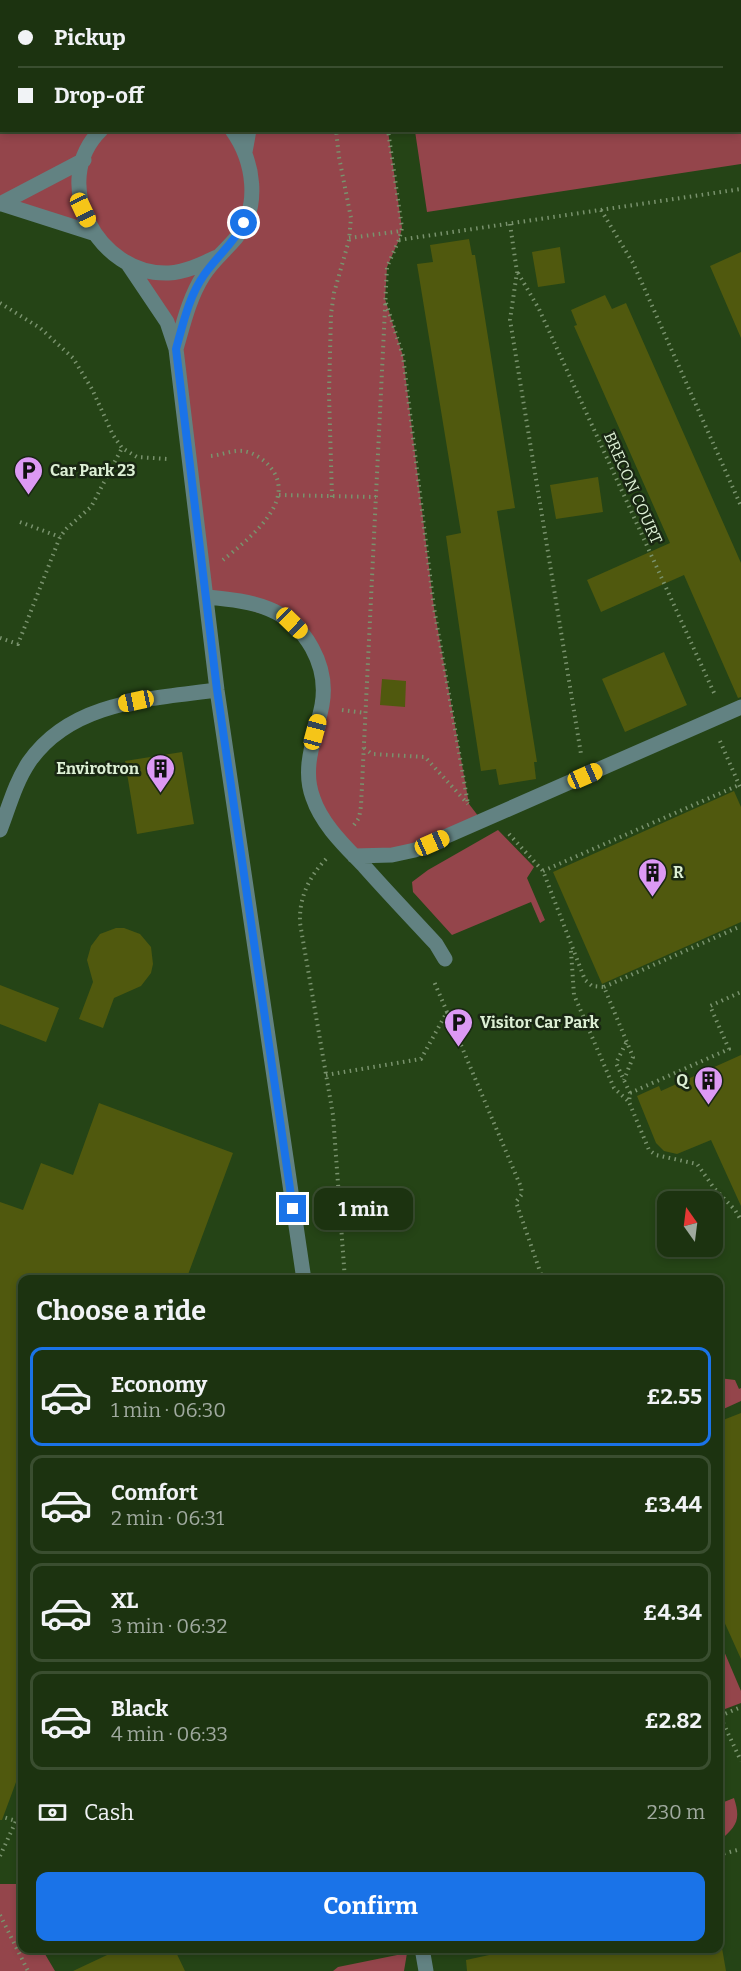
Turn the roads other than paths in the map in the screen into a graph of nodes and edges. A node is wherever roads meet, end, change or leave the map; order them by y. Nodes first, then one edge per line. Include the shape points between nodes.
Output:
1 (100, 132) edge
2 (233, 132) edge
3 (249, 132) edge
4 (245, 152) junction
5 (84, 160) junction
6 (1, 204) edge
7 (93, 233) junction
8 (217, 257) junction
9 (128, 264) junction
10 (176, 349) junction
11 (207, 597) junction
12 (217, 690) junction
13 (741, 707) edge
14 (0, 830) edge
15 (354, 855) junction
16 (445, 959) dead end
17 (303, 1275) edge
18 (423, 1953) edge
19 (426, 1971) edge

1 - 5 street
2 - 4 street
3 - 4 street
4 - 8 street via 252,180 250,209 237,236
5 - 6 street
5 - 7 street via 79,185 83,210
6 - 7 street
7 - 9 street via 108,251
8 - 9 street via 169,273
8 - 10 street via 192,298
9 - 10 street via 167,322
10 - 11 street
11 - 12 street
11 - 15 street via 269,609 292,623 310,644 320,668 323,693 309,759 309,786 319,811
12 - 14 street via 107,707 72,723 46,742 28,764
12 - 17 street
13 - 15 street via 410,852
15 - 16 street via 436,944
18 - 19 street

